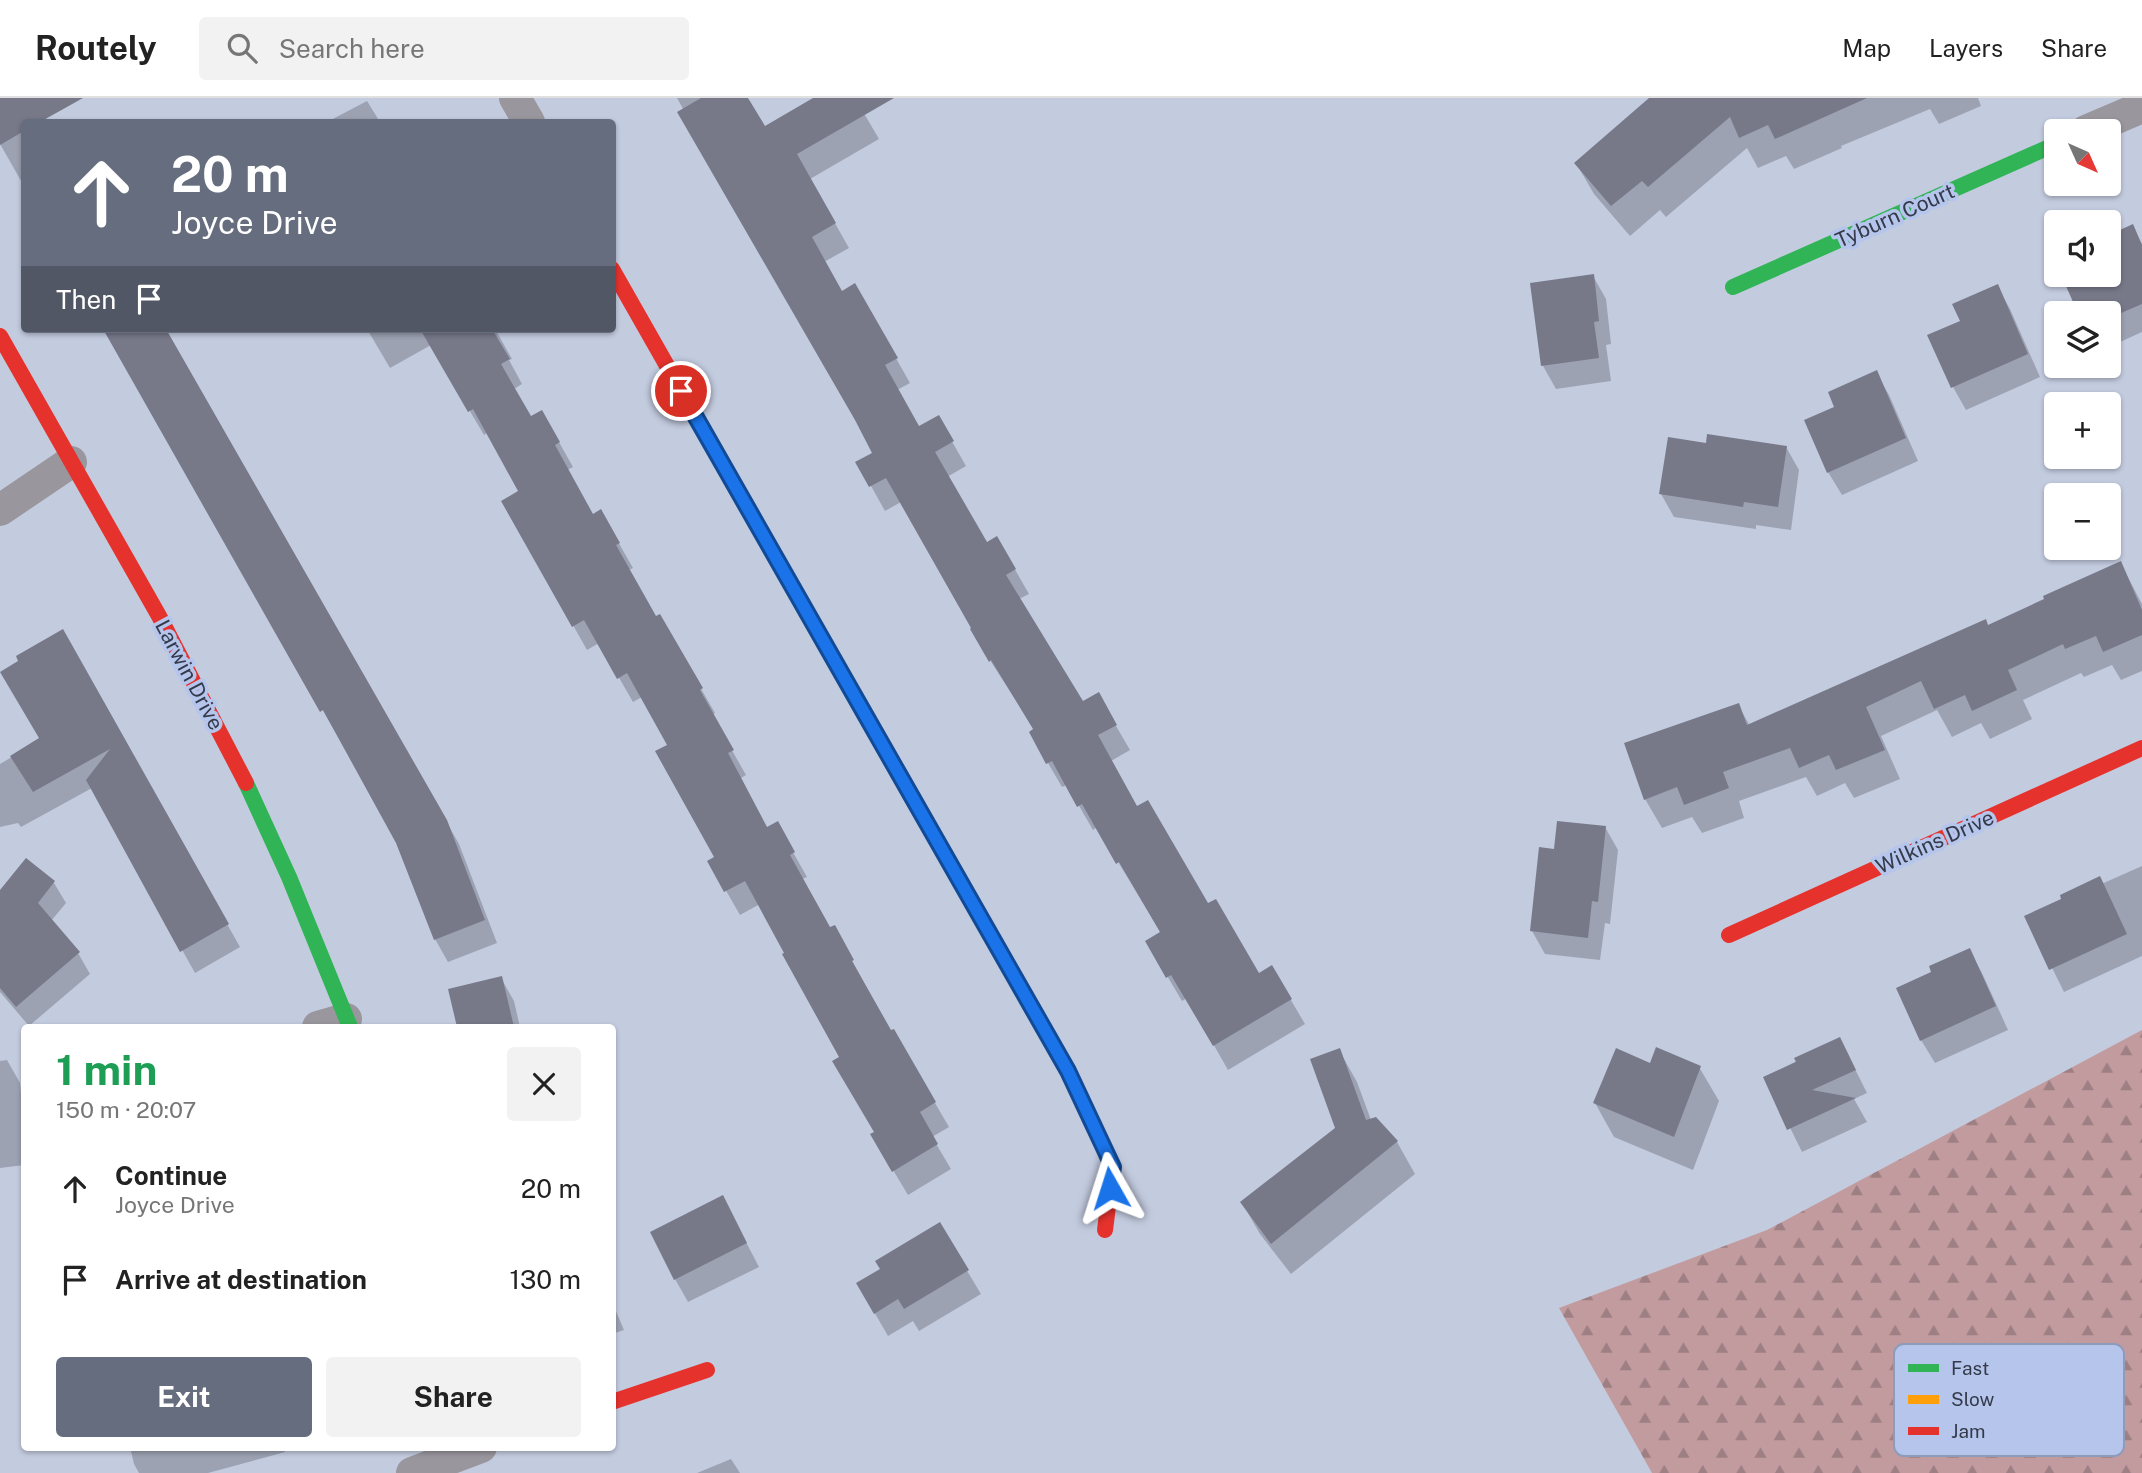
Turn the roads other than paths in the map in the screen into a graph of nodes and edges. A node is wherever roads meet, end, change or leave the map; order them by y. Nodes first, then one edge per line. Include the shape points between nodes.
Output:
1 (515, 98) edge
2 (2142, 107) edge
3 (527, 119) edge
4 (2114, 119) edge
5 (2044, 149) edge
6 (616, 276) edge
7 (1733, 287) dead end
8 (0, 336) edge
9 (71, 462) junction
10 (0, 510) edge
11 (2142, 748) edge
12 (1729, 935) dead end
13 (338, 1024) edge
14 (1105, 1230) dead end
15 (707, 1370) dead end
16 (616, 1401) edge
17 (463, 1451) edge
18 (412, 1473) edge

1 - 3 street
2 - 4 street
5 - 7 street, Tyburn Court
6 - 14 street via 1068,1071 1113,1167
8 - 9 street, Larwin Drive
9 - 10 street
9 - 13 street, Larwin Drive via 249,789 288,877
11 - 12 street, Wilkins Drive
15 - 16 street
17 - 18 street

